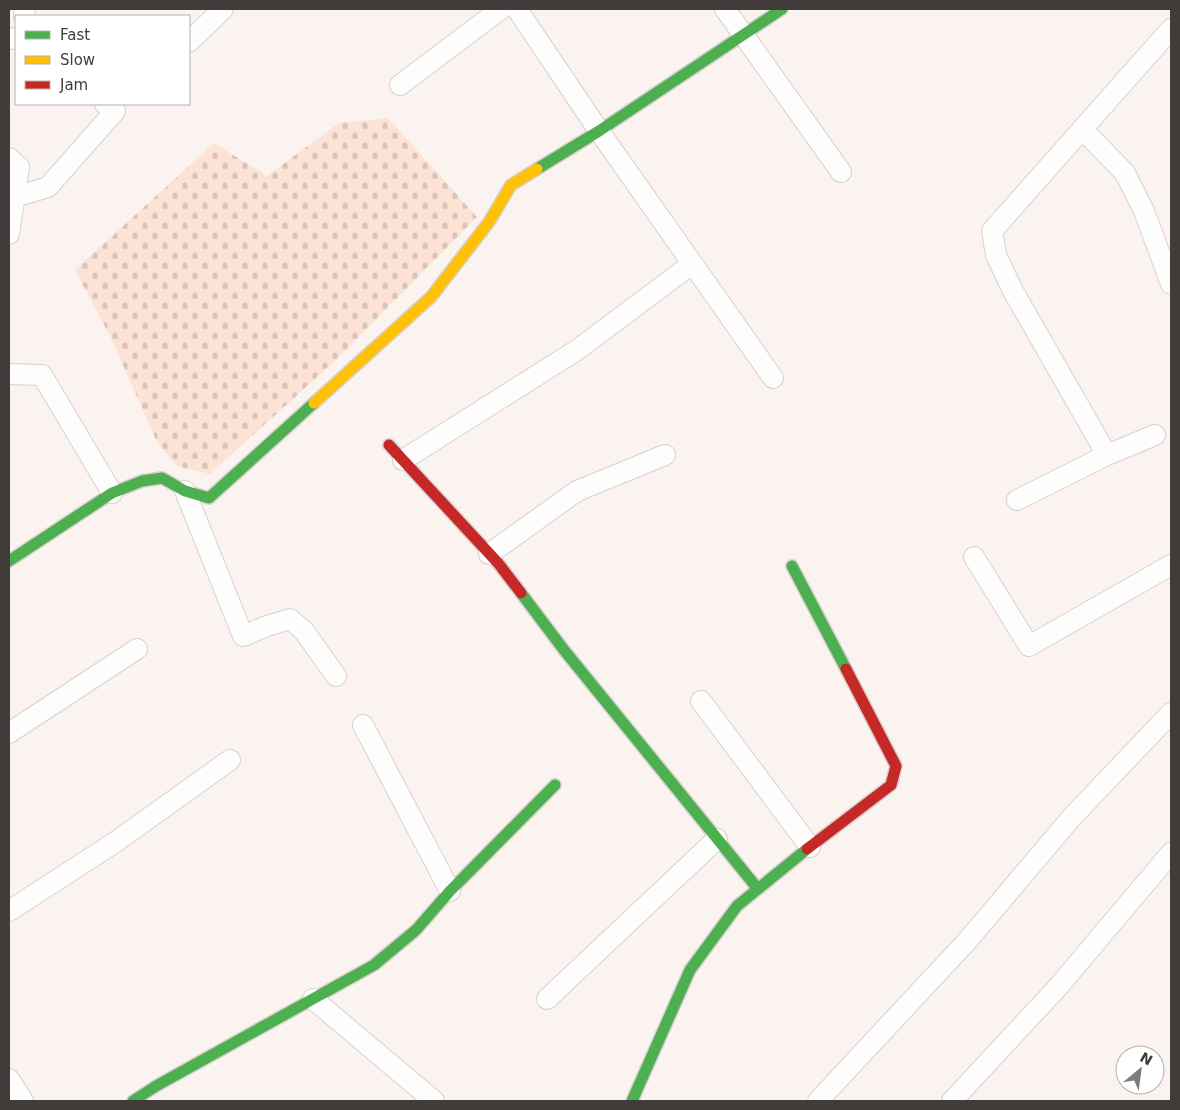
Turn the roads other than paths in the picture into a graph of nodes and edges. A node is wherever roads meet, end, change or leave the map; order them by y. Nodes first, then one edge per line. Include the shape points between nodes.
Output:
1 (223, 9) edge
2 (501, 9) edge
3 (517, 9) edge
4 (725, 9) edge
5 (782, 9) edge
6 (1171, 29) edge
7 (743, 36) junction
8 (190, 41) edge
9 (400, 85) dead end
10 (114, 106) edge
11 (1082, 129) junction
12 (599, 131) junction
13 (9, 158) edge
14 (842, 172) dead end
15 (15, 197) junction
16 (9, 234) edge
17 (692, 264) junction
18 (1171, 284) edge
19 (9, 374) edge
20 (773, 378) dead end
21 (1155, 435) dead end
22 (389, 445) dead end
23 (665, 455) dead end
24 (1107, 456) junction
25 (403, 460) junction
26 (185, 490) junction
27 (112, 493) junction
28 (1017, 500) dead end
29 (489, 554) junction
30 (974, 557) dead end
31 (9, 561) edge
32 (1171, 565) edge
33 (792, 566) dead end
34 (137, 648) dead end
35 (336, 676) dead end
36 (701, 701) dead end
37 (1171, 714) edge
38 (363, 725) dead end
39 (9, 733) edge
40 (230, 760) dead end
41 (555, 785) dead end
42 (717, 839) junction
43 (810, 847) junction
44 (1171, 853) edge
45 (758, 888) junction
46 (450, 891) junction
47 (9, 911) edge
48 (313, 998) junction
49 (547, 999) dead end
50 (9, 1079) edge
51 (23, 1101) edge
52 (133, 1101) edge
53 (434, 1101) edge
54 (632, 1101) edge
55 (818, 1101) edge
56 (952, 1101) edge

1 - 8 street
2 - 9 street
3 - 12 street
4 - 7 street
5 - 7 street
6 - 11 street
7 - 12 street
7 - 14 street
10 - 15 street via 48,187
11 - 18 street via 1125,173 1144,211
11 - 24 street via 992,231 996,255 1013,291
12 - 17 street
12 - 26 street via 511,185 489,222 431,298 209,498
13 - 15 street via 19,167
15 - 16 street
17 - 20 street
17 - 25 street via 577,350
19 - 27 street via 42,375
21 - 24 street
22 - 25 street
23 - 29 street via 577,491
24 - 28 street
25 - 29 street
26 - 27 street via 162,478 142,481
26 - 35 street via 243,636 290,619 304,630
27 - 31 street
29 - 42 street
30 - 32 street via 1029,646
33 - 43 street via 896,766 891,784
34 - 39 street
36 - 43 street
37 - 55 street via 1072,817 968,940
38 - 46 street
40 - 47 street via 114,843
41 - 46 street
42 - 45 street
42 - 49 street
43 - 45 street
44 - 56 street via 1058,986
45 - 54 street via 737,906 690,970
46 - 48 street via 416,930 374,965
48 - 52 street
48 - 53 street
50 - 51 street

